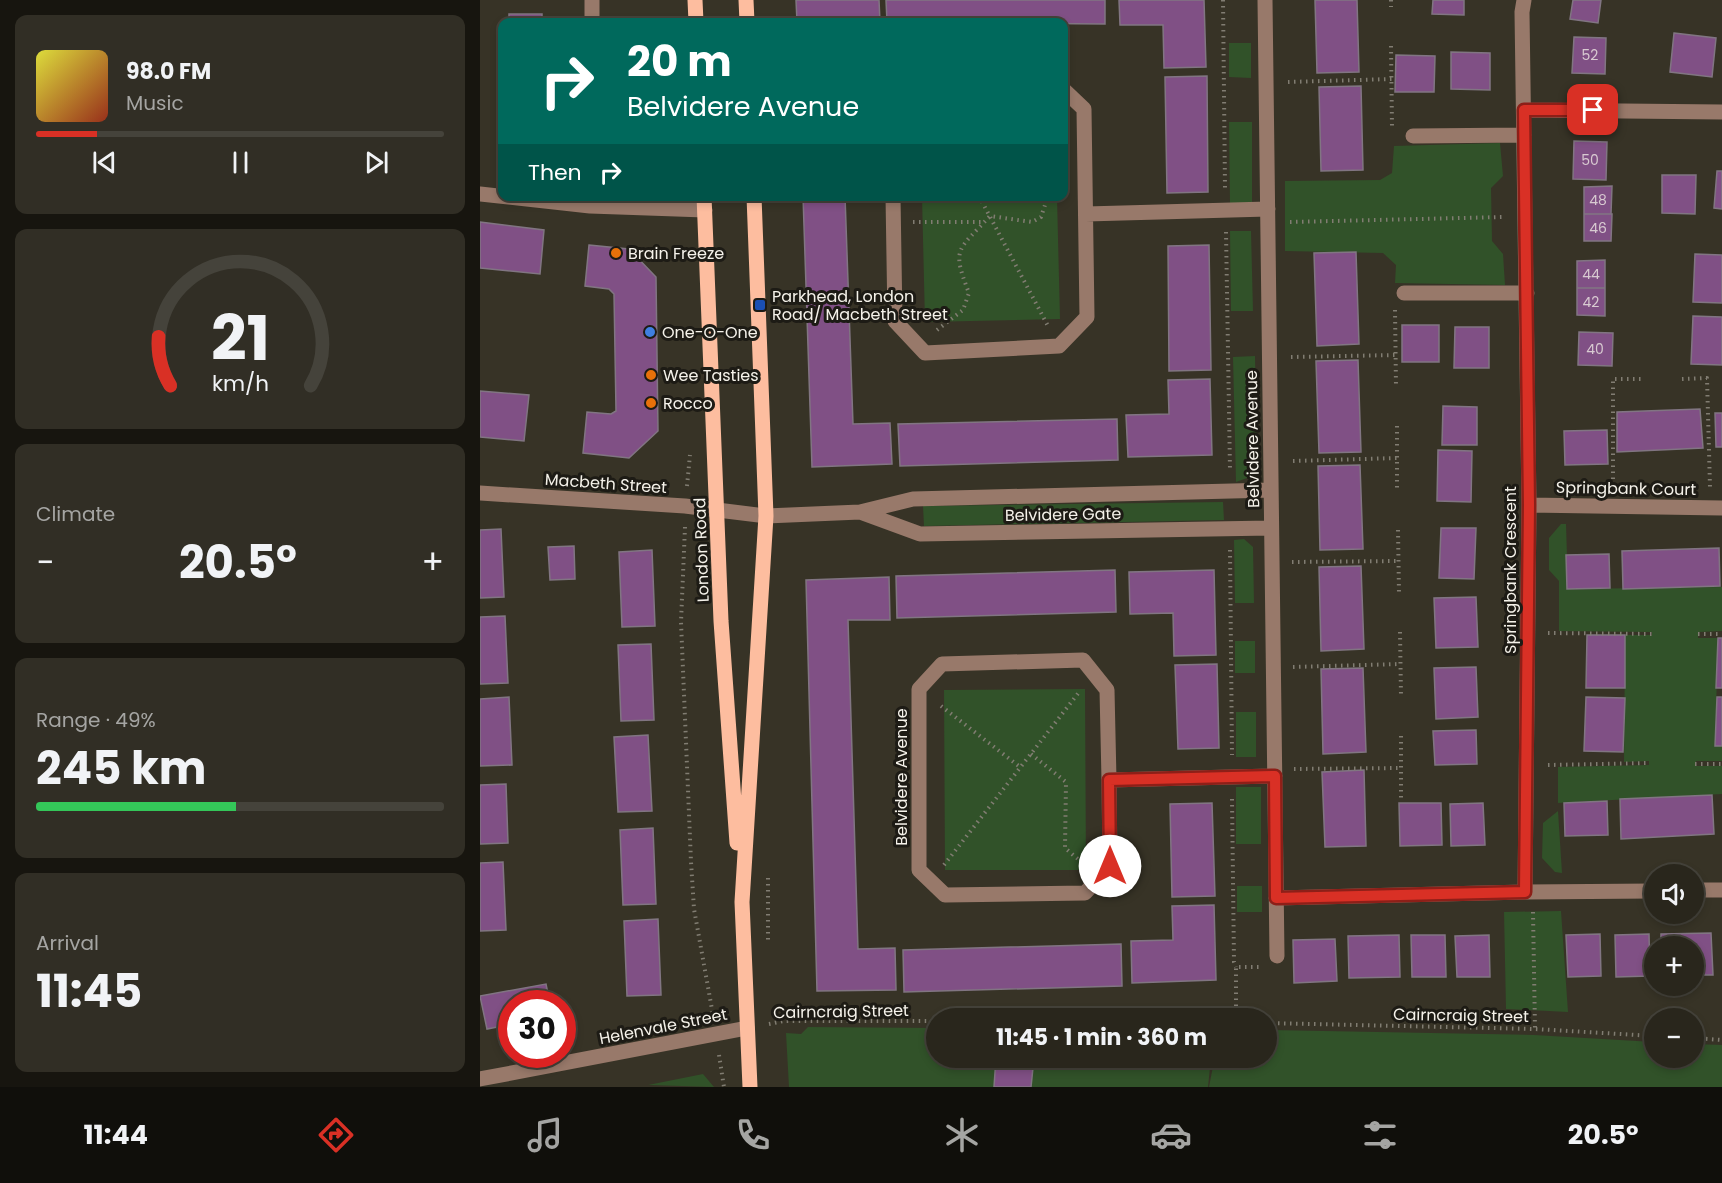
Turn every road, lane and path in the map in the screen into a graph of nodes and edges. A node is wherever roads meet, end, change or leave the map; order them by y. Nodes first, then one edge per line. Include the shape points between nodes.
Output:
1 (592, 0) edge
2 (695, 0) edge
3 (746, 0) edge
4 (1265, 0) edge
5 (1390, 0) edge
6 (1524, 0) edge
7 (1391, 8) dead end
8 (592, 18) edge
9 (696, 18) edge
10 (747, 18) edge
11 (1391, 46) dead end
12 (1392, 79) junction
13 (1266, 83) junction
14 (1068, 94) edge
15 (1524, 110) junction
16 (1722, 112) edge
17 (1392, 130) dead end
18 (1524, 135) junction
19 (1413, 136) dead end
20 (480, 194) edge
21 (498, 195) edge
22 (590, 201) edge
23 (753, 201) edge
24 (893, 201) edge
25 (982, 201) edge
26 (1046, 201) edge
27 (704, 203) edge
28 (1086, 214) junction
29 (990, 216) junction
30 (1267, 216) junction
31 (1526, 217) junction
32 (894, 222) junction
33 (985, 222) junction
34 (1527, 293) junction
35 (1400, 296) joint
36 (918, 345) junction
37 (1059, 346) junction
38 (1396, 355) junction
39 (1269, 357) junction
40 (1641, 379) dead end
41 (1682, 379) dead end
42 (1396, 387) dead end
43 (1397, 426) dead end
44 (1397, 458) junction
45 (1271, 462) junction
46 (1271, 490) junction
47 (1397, 491) dead end
48 (480, 493) edge
49 (1529, 505) junction
50 (1613, 507) junction
51 (1716, 508) edge
52 (717, 511) junction
53 (860, 512) junction
54 (766, 516) junction
55 (685, 527) dead end
56 (1271, 528) junction
57 (1398, 530) dead end
58 (1399, 561) junction
59 (1272, 562) junction
60 (1399, 593) dead end
61 (1400, 632) dead end
62 (1528, 632) junction
63 (1652, 634) dead end
64 (1698, 634) dead end
65 (1722, 634) edge
66 (1400, 664) junction
67 (1274, 667) junction
68 (1094, 672) junction
69 (919, 689) junction
70 (1401, 696) dead end
71 (1401, 736) dead end
72 (1031, 753) junction
73 (1649, 763) dead end
74 (1695, 764) dead end
75 (1722, 764) edge
76 (1527, 765) junction
77 (1020, 767) junction
78 (1401, 768) junction
79 (1275, 772) junction
80 (1109, 780) junction
81 (1401, 802) dead end
82 (1099, 878) junction
83 (931, 882) junction
84 (1704, 890) edge
85 (1722, 890) edge
86 (1644, 891) edge
87 (1529, 892) junction
88 (1276, 898) junction
89 (742, 903) junction
90 (1277, 956) joint
91 (1236, 1008) edge
92 (926, 1021) edge
93 (1277, 1023) edge
94 (747, 1028) junction
95 (1535, 1029) junction
96 (716, 1034) junction
97 (1644, 1035) edge
98 (1704, 1039) edge
99 (1722, 1040) edge
100 (480, 1079) edge
101 (724, 1087) edge
102 (750, 1087) edge

1 - 8 street
2 - 9 main road
3 - 10 main road
4 - 13 street, Belvidere Avenue
5 - 7 path
6 - 15 street, Springbank Crescent
11 - 12 path
12 - 13 path
12 - 17 path
13 - 30 street, Belvidere Avenue
14 - 28 street via 1084,109
15 - 16 street
15 - 18 street, Springbank Crescent
18 - 19 street
18 - 31 street, Springbank Crescent
20 - 21 street
22 - 27 street
23 - 54 main road, London Road
24 - 32 street
25 - 29 path
26 - 29 path via 1041,217 1032,222
27 - 52 main road, London Road
28 - 30 street
28 - 37 street via 1087,316
29 - 33 path
29 - 37 path
30 - 31 path
30 - 39 street, Belvidere Avenue
31 - 34 street, Springbank Crescent
32 - 33 path
32 - 36 street via 895,321
33 - 36 path via 961,248 957,263 969,293 963,310
34 - 35 street
34 - 49 street, Springbank Crescent
35 - 38 path
36 - 37 street via 925,353
38 - 39 path
38 - 42 path
39 - 45 street, Belvidere Avenue
40 - 50 path via 1613,379
41 - 51 path via 1707,378
43 - 44 path
44 - 45 path
44 - 47 path
45 - 46 street, Belvidere Avenue
46 - 53 street, Belvidere Gate via 913,498
46 - 56 street, Belvidere Avenue
48 - 52 street, Macbeth Street
49 - 50 street, Springbank Court
49 - 62 street, Springbank Crescent
50 - 51 street, Springbank Court
52 - 54 street, Macbeth Street
52 - 89 main road, London Road via 721,621
53 - 54 street, Belvidere Gate
53 - 56 street, Belvidere Gate via 920,534
54 - 89 main road, London Road
55 - 96 path via 681,622 691,862 694,909
56 - 59 street, Belvidere Avenue
57 - 58 path
58 - 59 path
58 - 60 path
59 - 67 street, Belvidere Avenue
61 - 66 path
62 - 63 path
62 - 76 street, Springbank Crescent
64 - 65 path
66 - 67 path
66 - 70 path
67 - 79 street, Belvidere Avenue
68 - 69 street, Belvidere Avenue via 1083,660 942,664
68 - 72 path
68 - 80 street via 1107,690
69 - 77 path
69 - 83 street, Belvidere Avenue via 919,870
71 - 78 path
72 - 77 path
72 - 82 path via 1066,782 1065,848
73 - 76 path
74 - 75 path
76 - 87 street, Springbank Crescent
77 - 83 path
78 - 79 path
78 - 81 path
79 - 80 street
79 - 88 street, Belvidere Avenue
80 - 82 street via 1110,866
82 - 83 street via 1084,893 945,895
84 - 85 street
86 - 87 street
87 - 88 street
87 - 95 path
88 - 90 street, Belvidere Avenue
89 - 94 main road, London Road
90 - 91 path via 1278,967 1236,967
92 - 94 path, Cairncraig Street via 784,1021
93 - 95 path, Cairncraig Street
94 - 96 street, Helenvale Street
94 - 102 main road, London Road
95 - 97 path, Cairncraig Street
96 - 100 street, Helenvale Street
96 - 101 path
98 - 99 path

